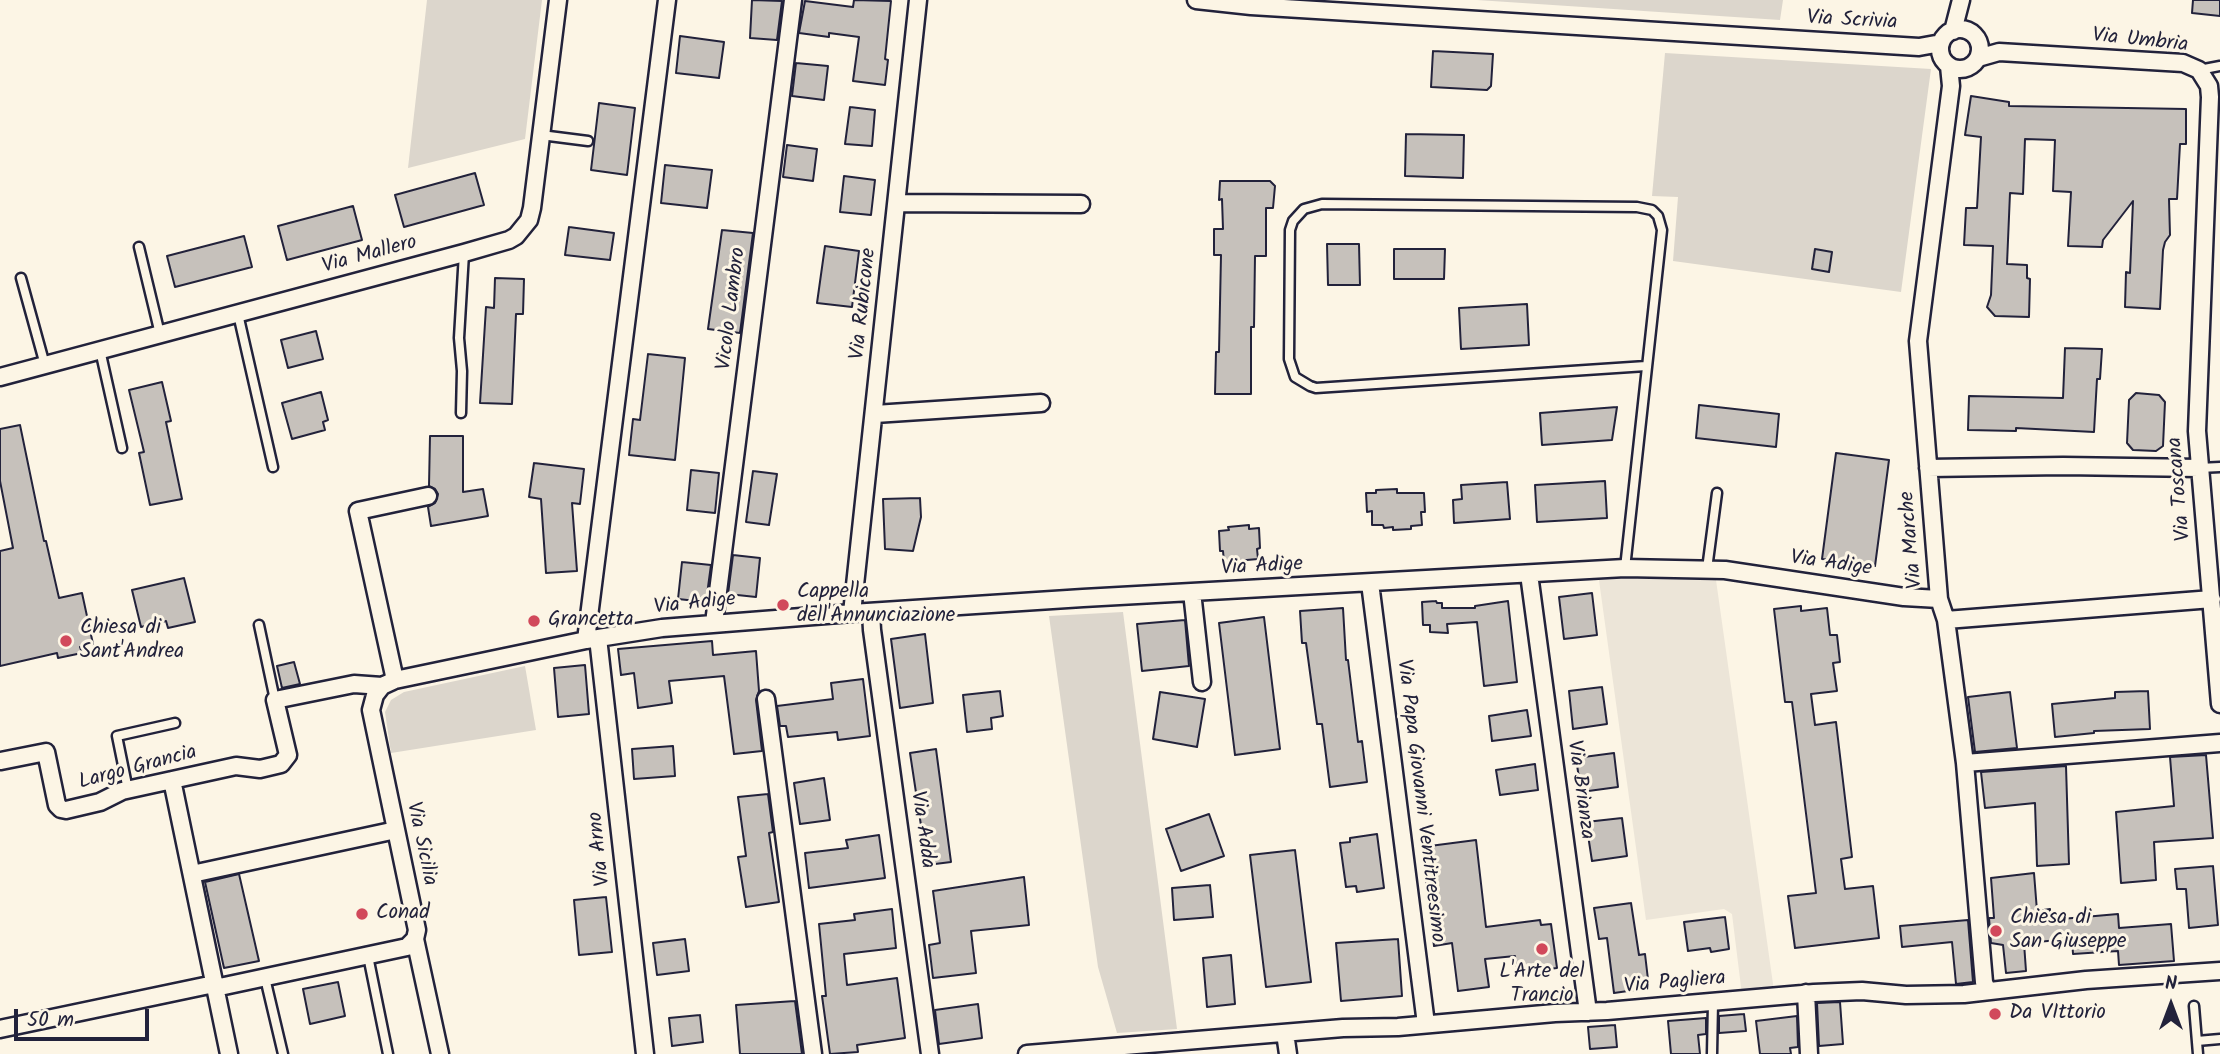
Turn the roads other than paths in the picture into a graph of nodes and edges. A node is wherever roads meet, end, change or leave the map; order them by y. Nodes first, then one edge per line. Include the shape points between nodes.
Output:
1 (558, 0) edge
2 (667, 0) edge
3 (793, 0) edge
4 (918, 0) edge
5 (1196, 0) edge
6 (1961, 3) edge
7 (1958, 30) junction
8 (1978, 50) junction
9 (1947, 58) junction
10 (2220, 66) edge
11 (2199, 70) junction
12 (541, 135) junction
13 (589, 141) dead end
14 (897, 203) junction
15 (1081, 204) dead end
16 (139, 247) dead end
17 (464, 253) junction
18 (2212, 270) edge
19 (21, 278) dead end
20 (238, 314) junction
21 (160, 334) junction
22 (100, 350) junction
23 (45, 365) junction
24 (1646, 366) junction
25 (0, 377) edge
26 (1041, 403) dead end
27 (461, 413) dead end
28 (875, 414) junction
29 (122, 447) dead end
30 (274, 467) dead end
31 (2220, 467) edge
32 (1928, 468) junction
33 (2199, 468) junction
34 (1717, 494) dead end
35 (428, 496) dead end
36 (1625, 568) junction
37 (1707, 569) junction
38 (1529, 574) junction
39 (1370, 583) junction
40 (1192, 592) junction
41 (1939, 599) junction
42 (2212, 599) junction
43 (872, 612) junction
44 (852, 613) junction
45 (1946, 620) junction
46 (714, 623) junction
47 (259, 625) dead end
48 (592, 639) junction
49 (1202, 682) dead end
50 (388, 683) junction
51 (766, 699) dead end
52 (275, 700) junction
53 (2220, 704) edge
54 (175, 723) dead end
55 (2220, 743) edge
56 (1, 761) edge
57 (1965, 763) junction
58 (172, 780) junction
59 (128, 789) junction
60 (396, 830) junction
61 (192, 874) junction
62 (415, 939) junction
63 (368, 956) junction
64 (2220, 971) edge
65 (265, 978) junction
66 (215, 986) junction
67 (1987, 990) junction
68 (1806, 993) junction
69 (1713, 1002) junction
70 (2194, 1006) dead end
71 (1588, 1012) junction
72 (1426, 1024) junction
73 (0, 1029) edge
74 (1285, 1033) junction
75 (2220, 1039) edge
76 (2197, 1041) junction
77 (1069, 1052) edge
78 (229, 1054) edge
79 (282, 1054) edge
80 (388, 1054) edge
81 (440, 1054) edge
82 (645, 1054) edge
83 (813, 1054) edge
84 (930, 1054) edge
85 (1027, 1054) edge
86 (1288, 1054) edge
87 (1712, 1054) edge
88 (1809, 1054) edge
89 (2198, 1054) edge

1 - 12 street, Via Mallero
2 - 48 street
3 - 46 street, Vicolo Lambro
4 - 14 street, Via Rubicone
5 - 9 street, Via Scrivia via 1919,47
6 - 7 street
7 - 8 street via 1973,34
7 - 9 street via 1943,38
8 - 9 street via 1972,65
8 - 11 street, Via Umbria via 2183,63
9 - 32 street, Via Marche via 1951,86 1918,341
10 - 11 lane
11 - 18 street, Via Umbria via 2210,97
12 - 13 lane
12 - 17 street, Via Mallero via 532,208 524,228 509,240
14 - 15 street
14 - 28 street, Via Rubicone
16 - 21 lane
17 - 20 street, Via Mallero
17 - 27 lane
18 - 33 street, Via Toscana via 2197,430
19 - 23 lane
20 - 21 street, Via Mallero
20 - 30 lane
21 - 22 street, Via Mallero
22 - 23 street, Via Mallero
22 - 29 lane
23 - 25 street, Via Mallero
24 - 24 lane via 1662,230 1658,216 1645,208 1322,204 1304,209 1293,221 1289,359 1294,377 1310,386
24 - 36 lane
26 - 28 street
28 - 44 street, Via Rubicone
31 - 33 lane
32 - 33 street
32 - 41 street, Via Marche
33 - 42 street, Via Toscana
34 - 37 lane
35 - 50 street via 358,511
36 - 37 street, Via Adige
36 - 38 street, Via Adige
37 - 41 street, Via Adige
38 - 39 street, Via Adige
38 - 71 street, Via Brianza
39 - 40 street, Via Adige
39 - 72 street, Via Papa Giovanni Ventitreesimo
40 - 43 street, Via Adige
40 - 49 street
41 - 45 street, Via Marche
42 - 45 street
42 - 53 street, Via Toscana
43 - 44 street, Via Adige
43 - 84 street, Via Adda
44 - 46 street, Via Adige
45 - 57 street, Via Marche
46 - 48 street, Via Adige
47 - 52 lane
48 - 50 street, Via Adige
48 - 82 street, Via Arno
50 - 52 street via 354,684
50 - 60 street, Via Sicilia via 375,695 372,710
51 - 83 street
52 - 58 street, Largo Grancia via 288,755 281,764 260,769 236,766
54 - 59 lane via 117,736
55 - 57 street
56 - 59 street, Largo Grancia via 46,752 57,805 63,810 100,802
57 - 67 street, Via Marche
58 - 59 street, Largo Grancia
58 - 61 street
60 - 61 street
60 - 62 street, Via Sicilia via 417,930
61 - 66 street
62 - 63 street via 407,947
62 - 81 street, Via Sicilia
63 - 65 street
63 - 80 lane
64 - 67 street, Via Pagliera
65 - 66 street
65 - 79 lane
66 - 73 street
66 - 78 street
67 - 68 street, Via Pagliera via 1906,995
68 - 69 street, Via Pagliera
68 - 88 street
69 - 71 street, Via Pagliera
69 - 87 lane
70 - 76 lane
71 - 72 street, Via Pagliera
72 - 74 street, Via Pagliera
74 - 77 street, Via Pagliera
74 - 86 street
75 - 76 lane
76 - 89 lane
77 - 85 street, Via Pagliera

